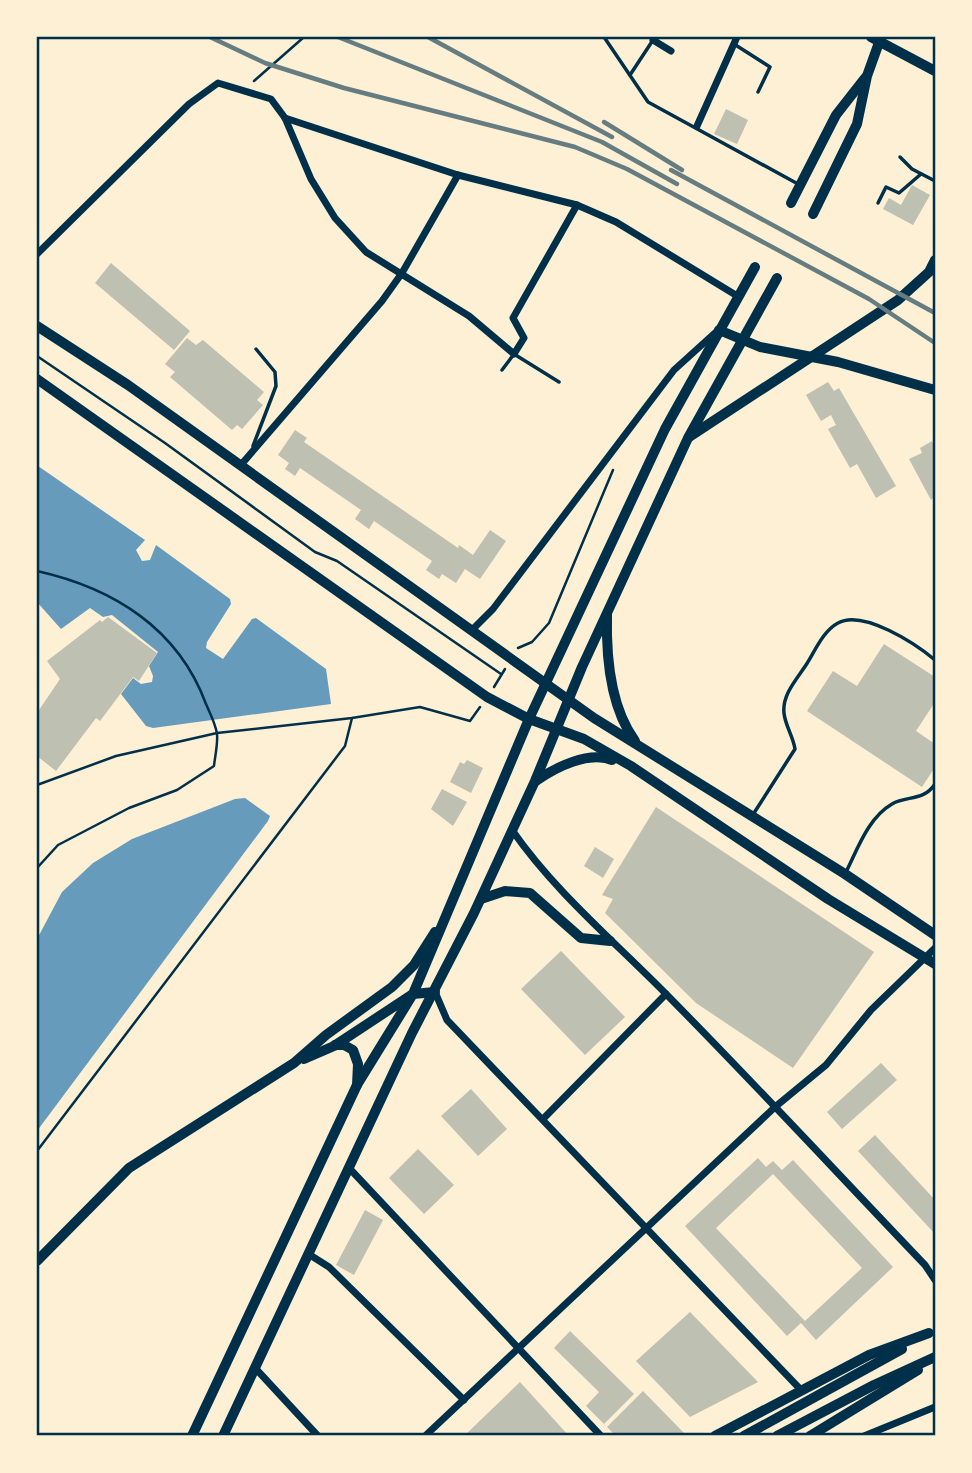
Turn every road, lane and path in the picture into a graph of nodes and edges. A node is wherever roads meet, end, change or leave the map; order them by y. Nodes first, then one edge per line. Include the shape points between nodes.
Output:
1 (304, 37) edge
2 (604, 37) edge
3 (654, 38) edge
4 (877, 38) edge
5 (735, 41) edge
6 (671, 51) dead end
7 (935, 71) edge
8 (630, 75) junction
9 (867, 76) junction
10 (263, 88) dead end
11 (758, 92) dead end
12 (285, 118) junction
13 (697, 126) junction
14 (900, 157) dead end
15 (921, 174) junction
16 (458, 175) junction
17 (935, 181) edge
18 (800, 185) junction
19 (791, 203) dead end
20 (878, 203) dead end
21 (577, 205) junction
22 (813, 214) dead end
23 (37, 254) edge
24 (935, 260) edge
25 (755, 267) dead end
26 (402, 273) junction
27 (932, 274) edge
28 (776, 278) dead end
29 (739, 297) junction
30 (37, 326) edge
31 (719, 330) junction
32 (743, 340) junction
33 (256, 349) dead end
34 (514, 354) junction
35 (37, 356) edge
36 (814, 357) junction
37 (502, 370) dead end
38 (37, 379) edge
39 (559, 382) dead end
40 (935, 390) edge
41 (688, 438) junction
42 (250, 455) junction
43 (616, 462) dead end
44 (240, 466) junction
45 (37, 571) edge
46 (607, 611) junction
47 (473, 629) junction
48 (512, 657) junction
49 (935, 660) edge
50 (547, 681) junction
51 (568, 697) junction
52 (352, 718) junction
53 (529, 719) junction
54 (470, 721) dead end
55 (557, 729) junction
56 (217, 733) junction
57 (638, 746) junction
58 (631, 766) junction
59 (535, 781) junction
60 (935, 784) edge
61 (37, 785) edge
62 (752, 815) junction
63 (511, 829) junction
64 (37, 867) edge
65 (845, 874) junction
66 (481, 899) junction
67 (451, 905) junction
68 (935, 934) edge
69 (610, 941) junction
70 (935, 948) edge
71 (924, 957) junction
72 (935, 964) edge
73 (435, 992) junction
74 (412, 994) junction
75 (666, 994) junction
76 (334, 1045) junction
77 (294, 1063) junction
78 (356, 1085) junction
79 (775, 1107) junction
80 (544, 1118) junction
81 (37, 1137) edge
82 (44, 1142) junction
83 (37, 1151) edge
84 (350, 1168) junction
85 (648, 1228) junction
86 (310, 1255) junction
87 (37, 1261) edge
88 (935, 1280) edge
89 (932, 1332) edge
90 (518, 1349) junction
91 (935, 1358) edge
92 (256, 1369) junction
93 (802, 1391) junction
94 (464, 1399) junction
95 (935, 1407) edge
96 (819, 1434) edge
97 (192, 1436) edge
98 (223, 1436) edge
99 (318, 1436) edge
100 (425, 1436) edge
101 (601, 1436) edge
102 (715, 1436) edge
103 (744, 1436) edge
104 (777, 1436) edge
105 (864, 1436) edge

1 - 10 path via 252,80
2 - 8 lane
3 - 6 street
3 - 8 lane
4 - 7 main road
4 - 9 main road
5 - 11 lane via 770,67
5 - 13 street
8 - 13 lane via 648,102
9 - 18 main road via 836,115
9 - 22 main road via 857,124
12 - 16 street
12 - 23 street via 271,99 218,83 189,104
12 - 26 street via 311,179 335,218 366,252
13 - 18 lane
14 - 15 lane
15 - 17 lane
15 - 20 lane via 899,193 887,187
16 - 21 street
16 - 26 street
18 - 19 main road
21 - 29 street via 616,222
21 - 34 street via 513,318 524,338
24 - 27 street
25 - 29 main road
26 - 34 street via 469,316
26 - 42 street
27 - 36 street
28 - 32 main road
29 - 31 main road
30 - 44 main road
31 - 32 street
31 - 47 street via 674,370 493,610
31 - 50 main road via 665,429
32 - 36 street
32 - 41 main road
33 - 42 lane via 275,372 276,386
34 - 37 lane
34 - 39 lane
35 - 48 path via 315,552 337,561 501,674
36 - 40 street
36 - 41 street
38 - 53 main road via 487,697
41 - 46 main road
42 - 44 street
43 - 48 path via 549,623
44 - 47 main road
45 - 56 path via 75,580 144,616 184,661
46 - 51 main road
46 - 57 main road via 613,682 624,726
47 - 48 main road
48 - 50 main road
49 - 62 lane via 864,620 840,622 825,635 785,698 784,716 795,749
50 - 51 main road
50 - 53 main road
51 - 55 main road
51 - 57 main road
52 - 54 path via 421,707
52 - 56 path
52 - 82 path via 345,746
53 - 55 main road
53 - 67 main road
55 - 58 main road
55 - 59 main road
56 - 61 path via 116,756
56 - 64 path via 214,766 177,790 58,845
57 - 62 main road
58 - 59 main road via 601,755
58 - 71 main road via 828,899
59 - 63 main road
60 - 65 lane via 930,792 911,801 894,802 874,818
62 - 65 main road
63 - 66 main road
63 - 69 street
65 - 68 main road
66 - 69 street via 505,891 530,893 581,938
66 - 73 main road
67 - 74 main road
67 - 77 street via 414,965
69 - 75 street
70 - 71 street
71 - 72 main road
71 - 79 street via 871,1010 826,1065
73 - 74 street
73 - 80 street via 447,1020
73 - 84 main road
74 - 76 street
74 - 78 main road
75 - 79 street
75 - 80 street
76 - 77 street
76 - 78 street via 353,1049 358,1064
77 - 87 street via 129,1168
78 - 97 main road
79 - 85 street
79 - 88 street
80 - 85 street
81 - 82 path
82 - 83 path
84 - 86 main road
84 - 90 street
85 - 90 street
85 - 93 street
86 - 92 main road
86 - 94 street via 329,1267
89 - 93 main road via 869,1355
89 - 103 main road
90 - 94 street
90 - 101 street
91 - 96 main road
91 - 104 main road
92 - 98 main road
92 - 99 street
93 - 102 main road
94 - 100 street
95 - 105 street

